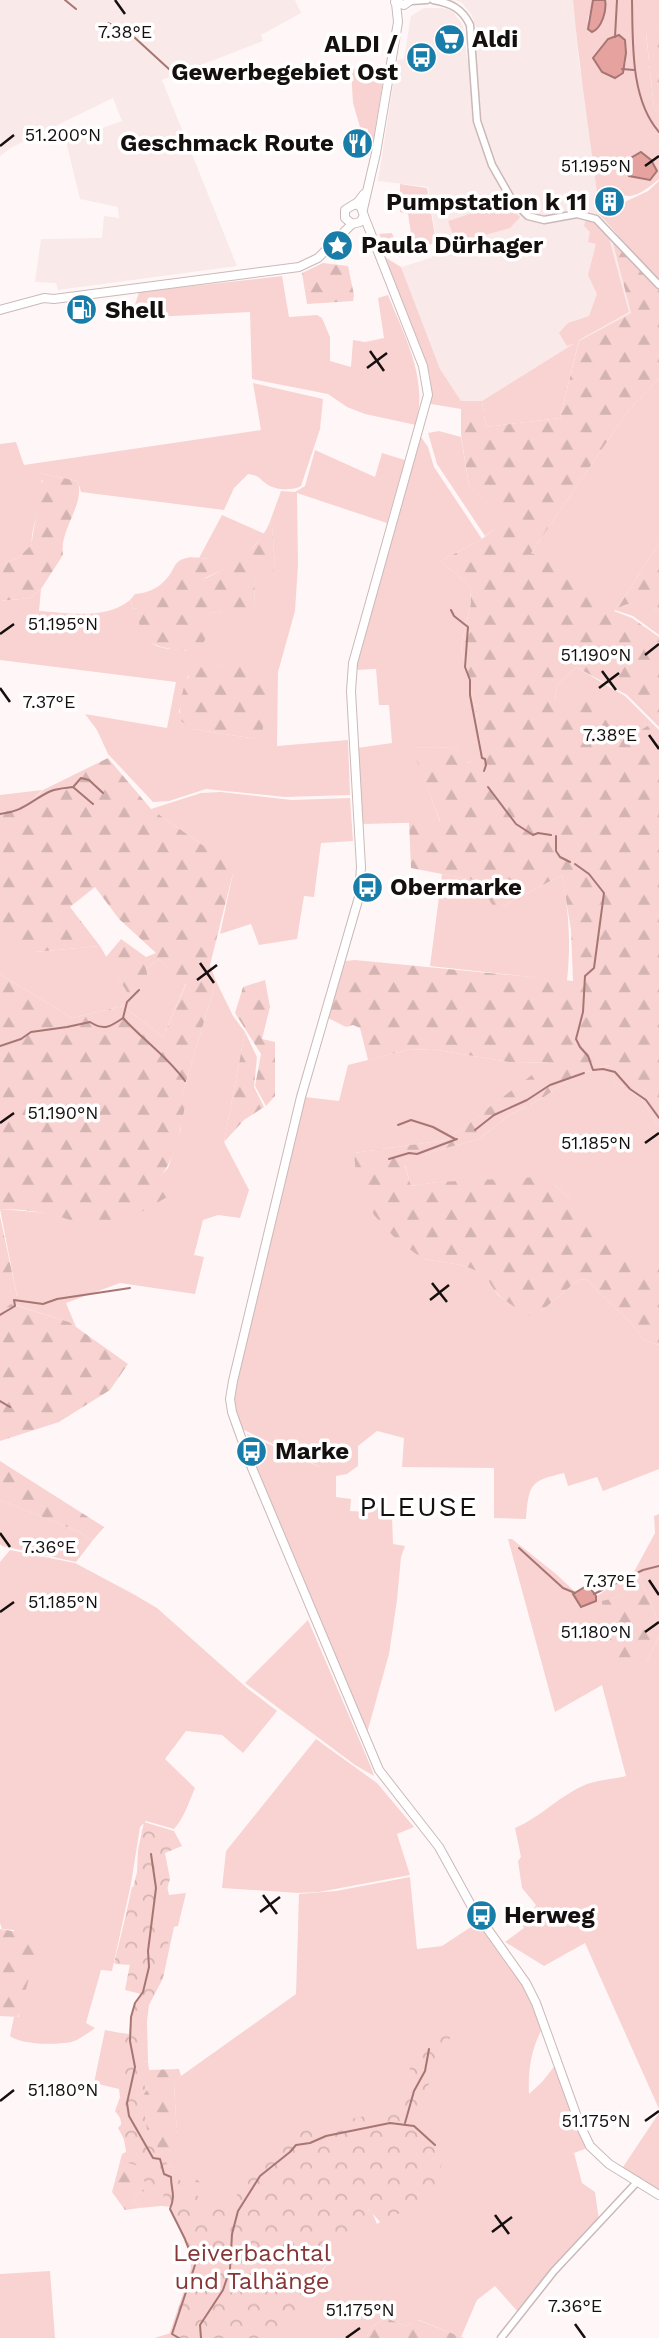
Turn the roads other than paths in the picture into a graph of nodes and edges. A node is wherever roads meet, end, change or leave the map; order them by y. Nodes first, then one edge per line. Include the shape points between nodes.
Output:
1 (427, 0) edge
2 (433, 0) edge
3 (403, 2) edge
4 (356, 216) junction
5 (659, 285) edge
6 (0, 312) edge
7 (638, 2181) junction
8 (659, 2195) edge
9 (501, 2338) edge

1 - 3 street
2 - 5 street via 454,6 470,24 477,121 492,165 512,200 528,216 544,220 577,214 595,218
3 - 4 main road via 376,153
4 - 6 main road via 306,265 54,299
4 - 7 main road via 369,233 423,366 428,391 354,655 359,897 301,1097 230,1405 379,1770 439,1846 472,1907 526,1983 590,2146
7 - 8 main road
7 - 9 street via 554,2271

